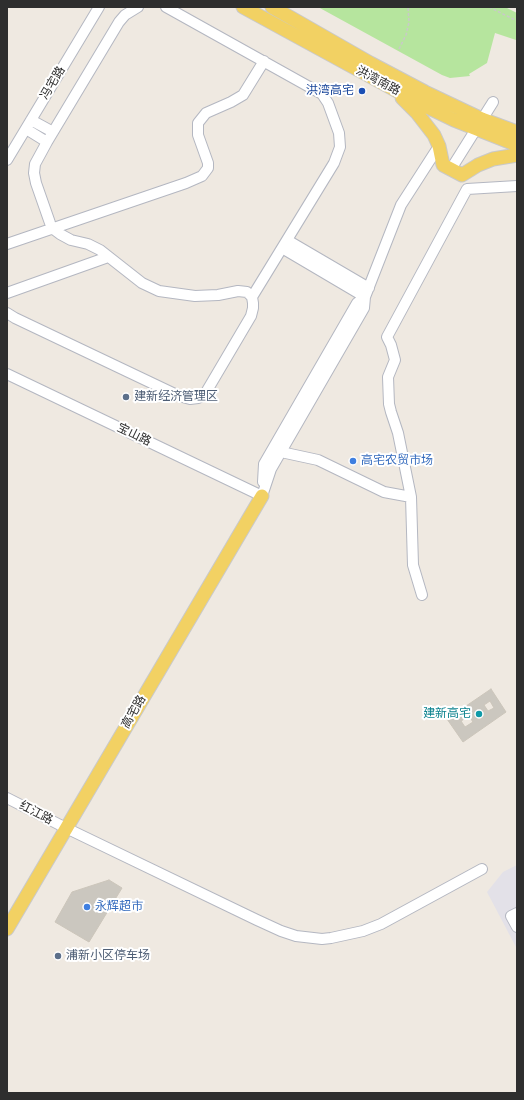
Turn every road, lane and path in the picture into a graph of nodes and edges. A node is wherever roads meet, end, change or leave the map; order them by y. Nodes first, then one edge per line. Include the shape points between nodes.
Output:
1 (99, 7) edge
2 (138, 7) edge
3 (166, 7) edge
4 (243, 7) edge
5 (272, 7) edge
6 (408, 7) edge
7 (489, 7) edge
8 (517, 21) edge
9 (400, 49) dead end
10 (264, 61) junction
11 (394, 90) junction
12 (493, 102) dead end
13 (479, 124) junction
14 (28, 125) junction
15 (53, 132) junction
16 (517, 132) edge
17 (47, 142) junction
18 (517, 145) edge
19 (440, 146) junction
20 (517, 155) edge
21 (7, 160) edge
22 (451, 169) junction
23 (517, 186) edge
24 (52, 228) junction
25 (7, 244) edge
26 (284, 244) junction
27 (108, 256) junction
28 (7, 293) edge
29 (367, 293) junction
30 (252, 297) junction
31 (7, 313) edge
32 (7, 374) edge
33 (281, 452) junction
34 (262, 496) junction
35 (411, 497) junction
36 (422, 596) dead end
37 (7, 798) edge
38 (66, 828) junction
39 (482, 869) dead end
40 (517, 913) edge
41 (517, 927) edge
42 (7, 929) edge

1 - 14 street, 冯宅路
2 - 15 street via 119,22
3 - 10 street
4 - 11 main road, 洪湾南路
5 - 13 main road, 洪湾南路
6 - 9 path via 409,22
7 - 8 path
10 - 24 street via 243,95 206,114 198,123 198,135 208,163 208,168 202,176
10 - 26 street via 322,94 328,103 341,140 334,163
11 - 13 main road, 洪湾南路 via 440,113
11 - 19 main road via 417,113
12 - 13 street
13 - 16 main road, 洪湾南路
13 - 18 main road, 洪湾南路
13 - 22 street
14 - 15 street
14 - 17 street
14 - 21 street, 冯宅路
15 - 17 street
17 - 24 street via 35,164 34,173
19 - 22 main road via 443,165
19 - 29 street via 401,205
20 - 22 main road via 493,159 462,175
23 - 35 street via 467,189 387,337 395,360 388,377 389,404 398,433
24 - 25 street
24 - 27 street via 65,238 93,247
26 - 29 street
26 - 30 street
27 - 28 street
27 - 30 street via 142,283 159,291 212,296 243,291
29 - 33 street via 364,308
29 - 34 street via 357,303 264,464
30 - 31 street via 253,308 250,316 208,390 201,397 194,399 185,399
32 - 34 street, 宝山路
33 - 34 street via 271,468
33 - 35 street via 318,460 384,492
34 - 38 main road, 高宅路
35 - 36 street via 413,565
37 - 38 street, 红江路
38 - 39 street, 红江路 via 296,936 331,938 372,928
38 - 42 main road, 高宅路
40 - 41 street via 511,916

